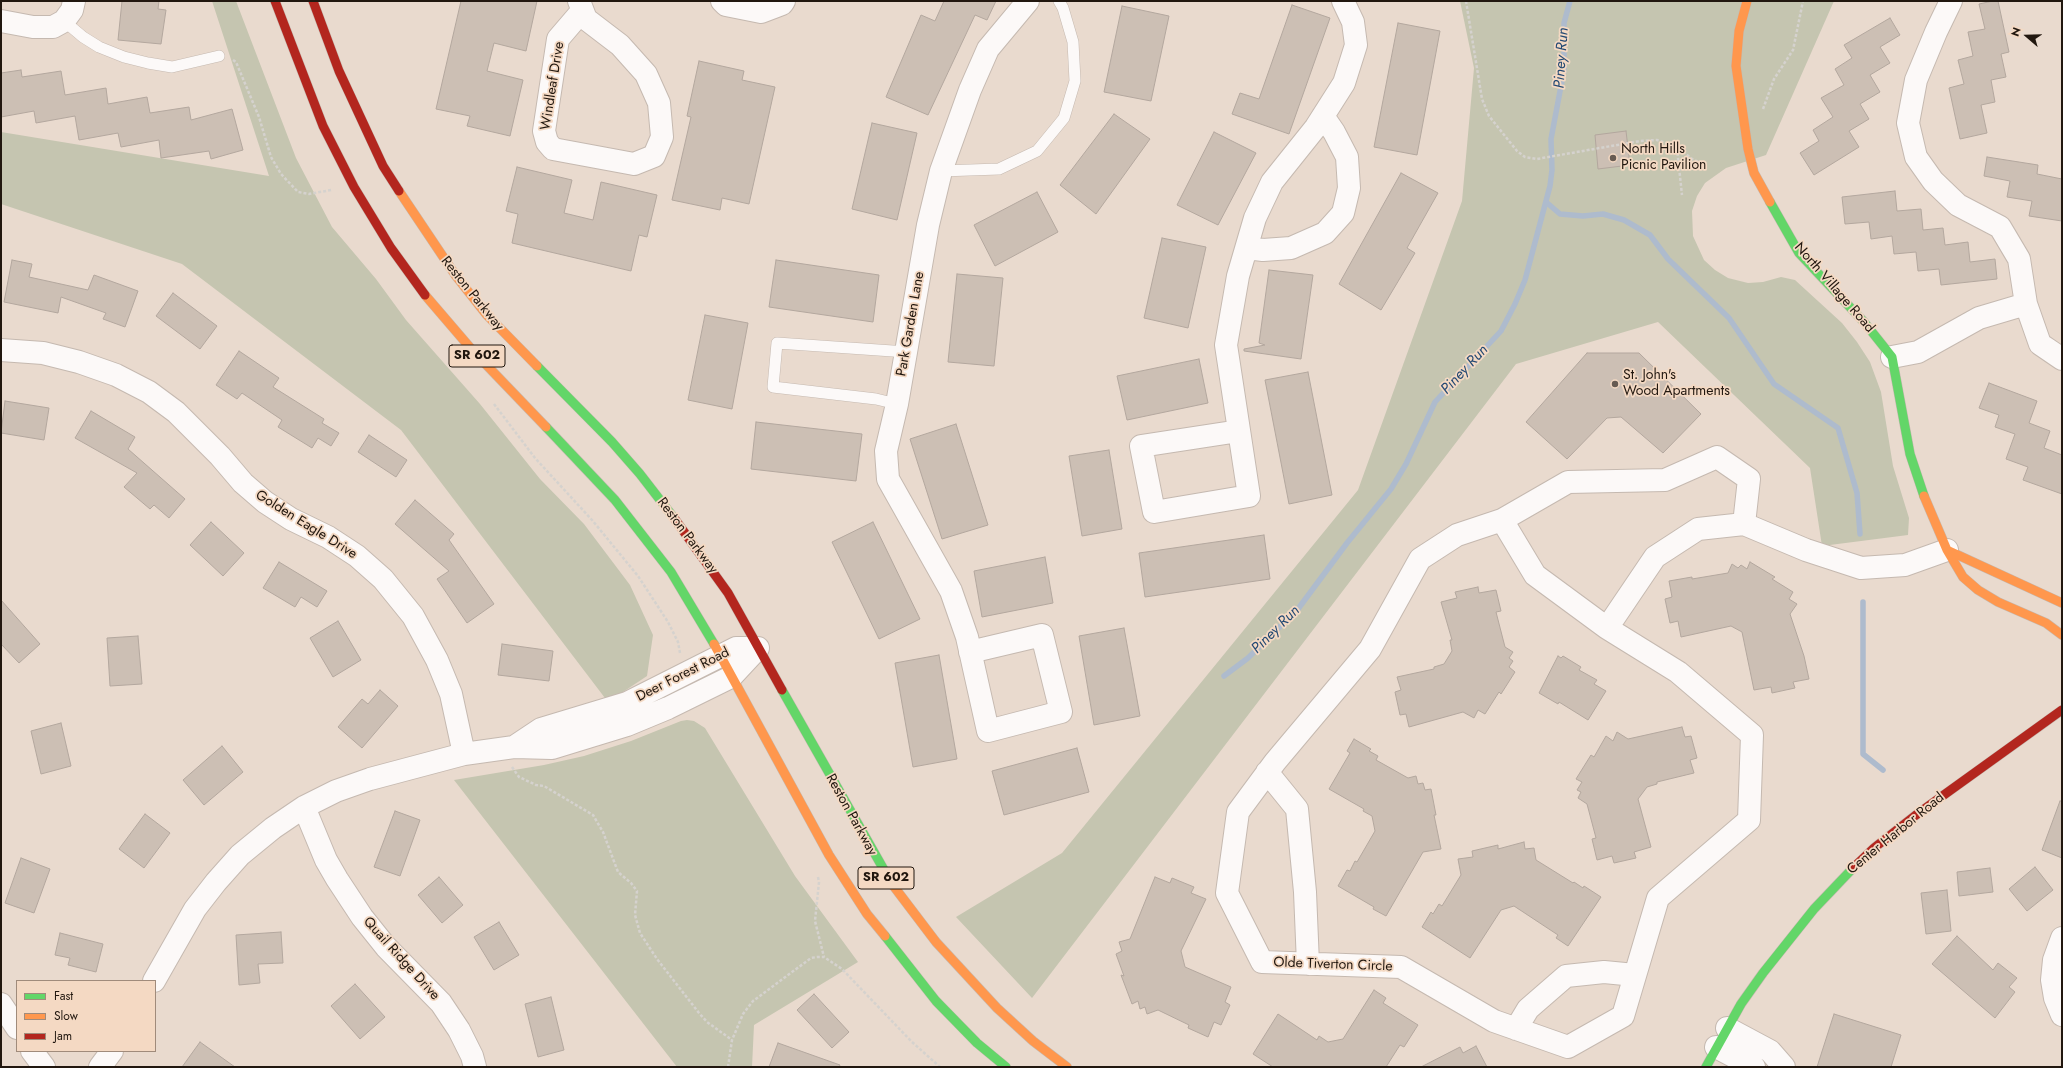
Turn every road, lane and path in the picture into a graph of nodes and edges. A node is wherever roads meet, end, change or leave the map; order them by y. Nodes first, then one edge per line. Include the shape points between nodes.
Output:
1 (74, 1) edge
2 (275, 1) edge
3 (313, 1) edge
4 (722, 1) edge
5 (784, 1) edge
6 (1028, 1) edge
7 (1058, 1) edge
8 (1343, 1) edge
9 (1466, 1) edge
10 (1747, 1) edge
11 (1803, 1) edge
12 (1951, 1) edge
13 (580, 6) edge
14 (1, 21) edge
15 (64, 21) junction
16 (219, 56) joint
17 (1762, 112) dead end
18 (1323, 116) junction
19 (1677, 147) junction
20 (1703, 164) dead end
21 (941, 170) junction
22 (328, 183) dead end
23 (331, 190) junction
24 (1682, 195) dead end
25 (335, 196) dead end
26 (1247, 248) junction
27 (2026, 304) junction
28 (1, 350) edge
29 (907, 352) junction
30 (1892, 357) junction
31 (2062, 359) edge
32 (490, 399) dead end
33 (897, 404) junction
34 (1239, 431) junction
35 (1502, 520) junction
36 (1744, 524) junction
37 (1947, 550) junction
38 (2062, 603) edge
39 (1607, 628) junction
40 (2062, 634) edge
41 (758, 648) junction
42 (970, 652) junction
43 (721, 656) junction
44 (731, 677) junction
45 (679, 678) junction
46 (2062, 710) edge
47 (464, 754) junction
48 (512, 756) junction
49 (1267, 772) junction
50 (304, 808) junction
51 (818, 876) dead end
52 (2062, 938) edge
53 (824, 957) junction
54 (1308, 964) junction
55 (1635, 975) junction
56 (155, 980) edge
57 (1, 1004) edge
58 (2062, 1015) edge
59 (16, 1026) edge
60 (1727, 1028) junction
61 (1516, 1029) junction
62 (732, 1040) junction
63 (1716, 1048) junction
64 (33, 1052) edge
65 (111, 1052) edge
66 (44, 1067) edge
67 (100, 1067) edge
68 (475, 1067) edge
69 (728, 1067) edge
70 (940, 1067) edge
71 (1006, 1067) edge
72 (1067, 1067) edge
73 (1706, 1067) edge
74 (1754, 1067) edge
75 (1784, 1067) edge

1 - 15 street via 72,10
2 - 43 main road, SR 602 via 324,126 354,187 391,248 429,300 473,351 615,500 671,572
3 - 41 main road, Reston Parkway / SR 602 via 339,72 383,166 418,222 486,314 612,442 644,479 710,566
4 - 5 street via 726,5 761,12
6 - 21 street, Park Garden Lane via 988,49
7 - 21 lane via 1063,8 1073,42 1075,81 1064,118 1037,151 999,168
8 - 18 street via 1353,22 1356,45 1344,84
9 - 19 path via 1482,99 1489,116 1517,151 1525,157 1537,159 1657,140
10 - 30 main road, North Village Road via 1739,31 1736,66 1744,128 1754,173 1800,253 1864,322
11 - 17 path via 1793,50 1774,79
12 - 27 street via 1916,80 1908,123 1916,157 1933,181 1958,205 2000,227 2019,259
13 - 13 street, Windleaf Drive via 586,19 620,45 646,74 659,103 662,137 654,156 634,164 554,149 547,142 544,131 558,39
14 - 15 street via 34,27 53,27
15 - 16 lane via 99,47 148,63 172,67
16 - 23 path via 236,62 259,117 271,157 281,174 298,192 309,194
18 - 26 street via 1272,182 1255,218
18 - 26 street via 1347,157 1349,188 1343,213 1325,233 1291,248
19 - 20 path
19 - 24 path
21 - 29 street, Park Garden Lane via 928,225
22 - 23 path
23 - 25 path
26 - 34 street via 1238,276 1226,345
27 - 30 street via 1979,318 1918,352
27 - 31 street via 2040,344
28 - 47 street, Golden Eagle Drive via 43,353 79,362 116,375 149,392 176,412 243,483 265,502 291,519 328,537 367,565 403,602 422,631 451,694
29 - 33 street, Park Garden Lane
29 - 33 lane via 778,343 773,387 876,399
30 - 37 main road, North Village Road via 1910,454 1919,484
32 - 45 path via 535,458 592,520 638,576 678,642 681,656
33 - 42 street, Park Garden Lane via 886,451 888,479 951,591
34 - 34 street via 1249,496 1154,512 1141,446
35 - 36 street, Olde Tiverton Circle via 1568,482 1665,480 1717,457 1749,479
35 - 39 street, Olde Tiverton Circle via 1535,575
35 - 49 street, Olde Tiverton Circle via 1457,536 1420,559 1370,648
36 - 37 street via 1806,550 1861,568 1905,565
36 - 39 street via 1698,529 1655,557
37 - 38 main road
37 - 40 main road, North Village Road via 1963,577 1978,590
39 - 55 street, Olde Tiverton Circle via 1678,672 1752,735 1749,820 1658,898
41 - 43 street, Deer Forest Road via 736,648
41 - 44 street, Deer Forest Road
41 - 72 main road, Reston Parkway / SR 602 via 886,877 936,942 968,978 1033,1041
42 - 42 street, Park Garden Lane via 988,731 1061,712 1042,635
43 - 44 main road, SR 602
43 - 45 street, Deer Forest Road
44 - 48 street, Deer Forest Road via 627,725 580,741
44 - 71 main road, SR 602 via 829,855 867,914 936,1001 977,1043
45 - 48 street, Deer Forest Road via 627,703 541,729
46 - 60 main road, Center Harbor Road via 1916,815 1874,848 1843,877 1763,973
47 - 48 street, Deer Forest Road
47 - 50 street, Deer Forest Road via 370,779
48 - 62 path via 519,777 544,786 593,815 603,832 618,872 637,891 636,915 640,933 699,1013
49 - 54 street via 1297,809 1305,892
49 - 54 street, Olde Tiverton Circle via 1238,812 1227,893 1262,962
50 - 56 street, Deer Forest Road via 273,828 240,855 216,882 195,910
50 - 68 street, Quail Ridge Drive via 326,860 341,886 386,947 441,1003 459,1030
51 - 53 path via 815,921
52 - 58 street via 2054,960 2052,980 2055,998
53 - 62 path via 811,958 752,1001 743,1014
53 - 70 path via 842,969 912,1042
54 - 61 street, Olde Tiverton Circle via 1401,967 1494,1022
55 - 61 street via 1604,972 1566,976 1528,1009
55 - 61 street, Olde Tiverton Circle via 1623,1016 1568,1047
57 - 59 street
60 - 63 main road, Center Harbor Road
60 - 75 street via 1770,1051
62 - 69 path
63 - 73 main road, Center Harbor Road
63 - 74 street
64 - 66 street
65 - 67 street

